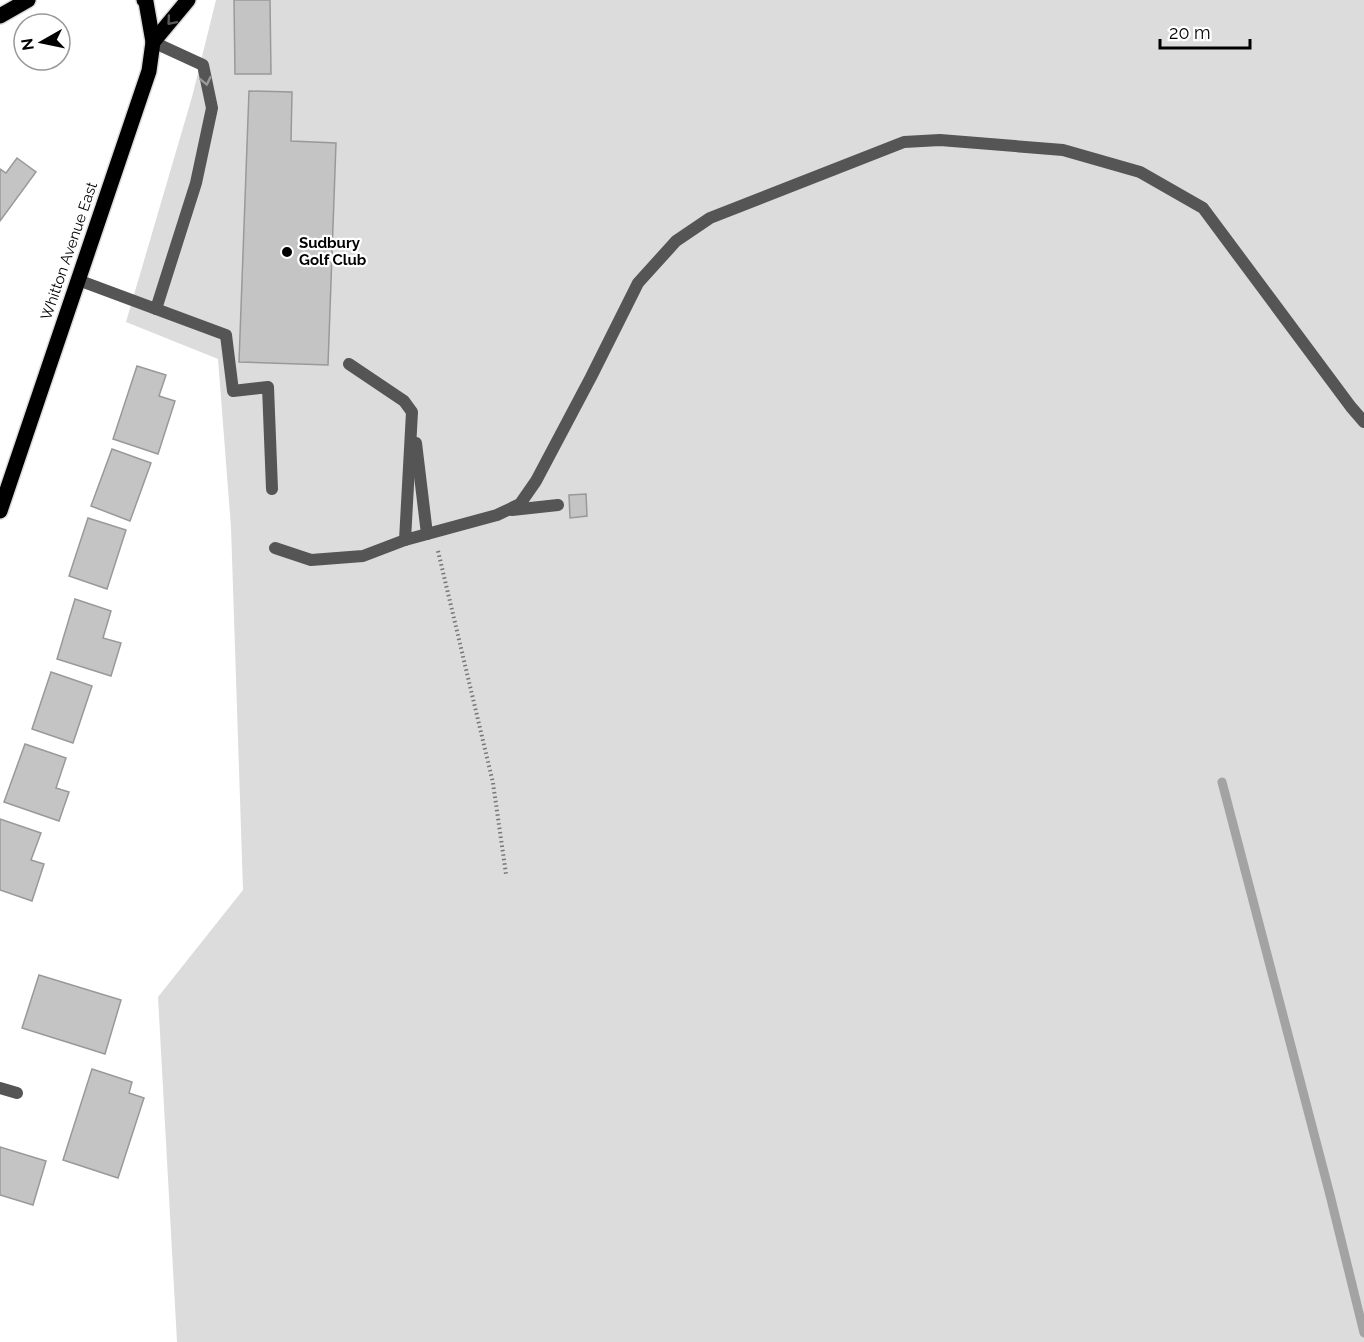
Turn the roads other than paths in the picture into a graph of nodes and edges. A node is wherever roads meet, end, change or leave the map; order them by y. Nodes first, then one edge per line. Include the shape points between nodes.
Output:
1 (144, 0) edge
2 (188, 0) edge
3 (21, 2) edge
4 (0, 16) edge
5 (153, 42) junction
6 (78, 280) junction
7 (156, 309) junction
8 (349, 364) dead end
9 (412, 412) junction
10 (1364, 422) edge
11 (272, 489) dead end
12 (558, 506) dead end
13 (508, 510) junction
14 (0, 511) edge
15 (427, 534) junction
16 (405, 540) junction
17 (275, 548) dead end
18 (0, 1088) edge
19 (17, 1093) dead end

1 - 5 main road, Whitton Avenue East
2 -> 5 main road
3 - 4 main road
5 - 6 main road, Whitton Avenue East via 149,71
5 -> 7 street via 203,65 212,108 196,183
6 - 7 street
6 - 14 main road, Whitton Avenue East
7 - 11 street via 226,334 233,391 268,387
8 - 9 street via 404,401
9 - 15 street
9 - 16 street
10 - 13 street via 1203,208 1140,172 1063,150 940,140 904,142 710,218 676,241 638,283 536,481 520,504
12 - 13 street
13 - 15 street
15 - 16 street
16 - 17 street via 363,556 311,560
18 - 19 street

